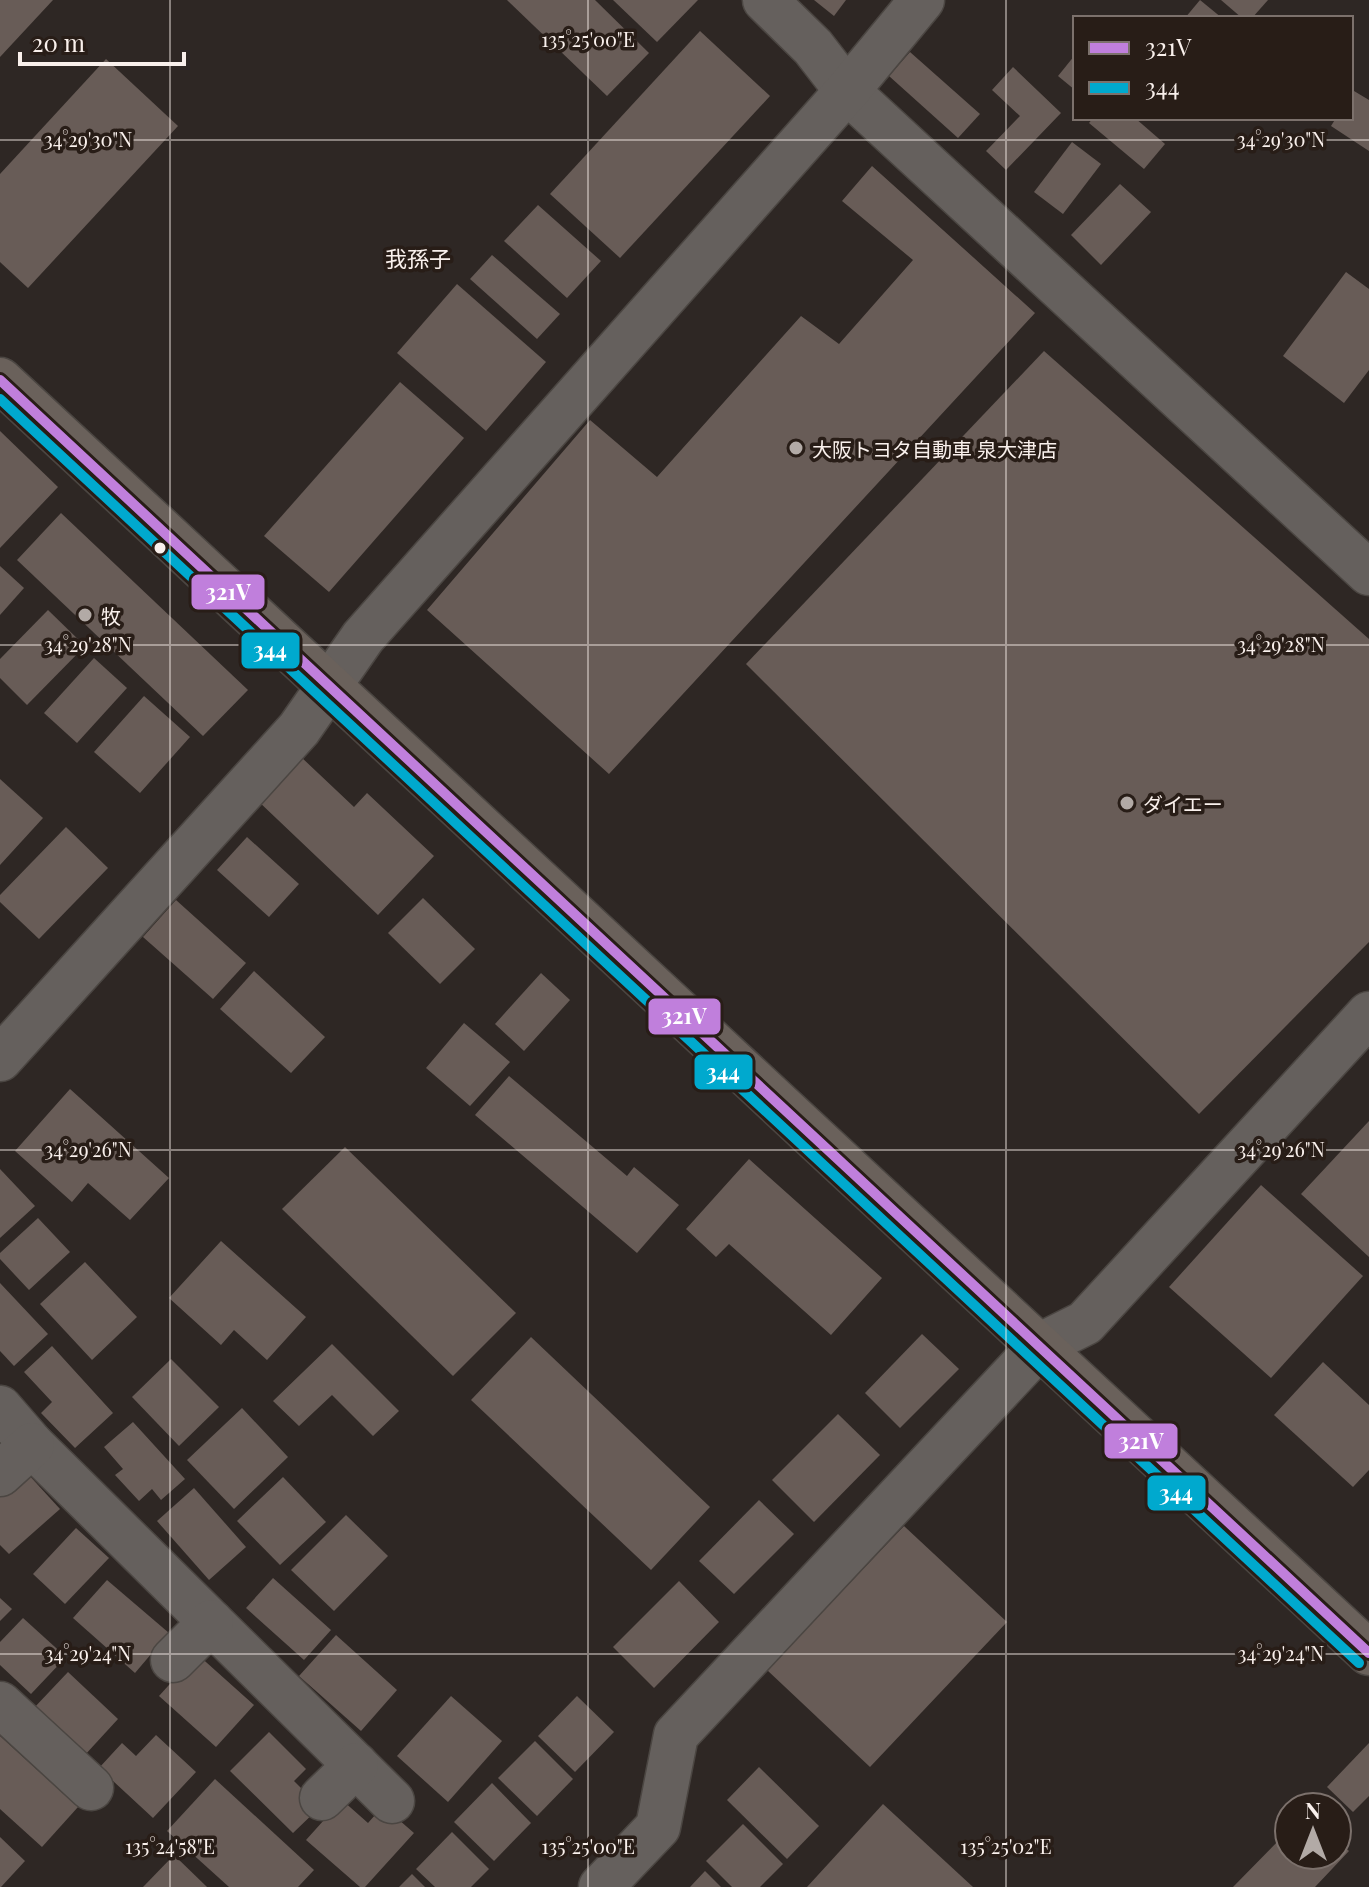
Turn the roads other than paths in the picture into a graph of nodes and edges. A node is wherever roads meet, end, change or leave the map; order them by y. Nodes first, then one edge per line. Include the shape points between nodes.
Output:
1 (765, 0) edge
2 (922, 0) edge
3 (847, 91) junction
4 (0, 380) edge
5 (1369, 573) edge
6 (329, 686) junction
7 (1369, 1014) edge
8 (0, 1059) edge
9 (1041, 1345) junction
10 (0, 1408) edge
11 (32, 1445) junction
12 (0, 1474) edge
13 (211, 1622) junction
14 (1369, 1653) edge
15 (173, 1660) dead end
16 (0, 1704) edge
17 (356, 1765) junction
18 (91, 1788) dead end
19 (322, 1798) dead end
20 (392, 1801) dead end
21 (601, 1887) edge

1 - 3 street via 813,47
2 - 3 street
3 - 5 street
3 - 6 street via 363,637
4 - 6 main road
6 - 8 street via 299,729
6 - 9 main road
7 - 9 street via 1085,1323
9 - 14 main road
9 - 21 street via 676,1735 658,1827
10 - 11 street
11 - 12 street
11 - 13 street
13 - 15 street
13 - 17 street
16 - 18 street
17 - 19 street
17 - 20 street

